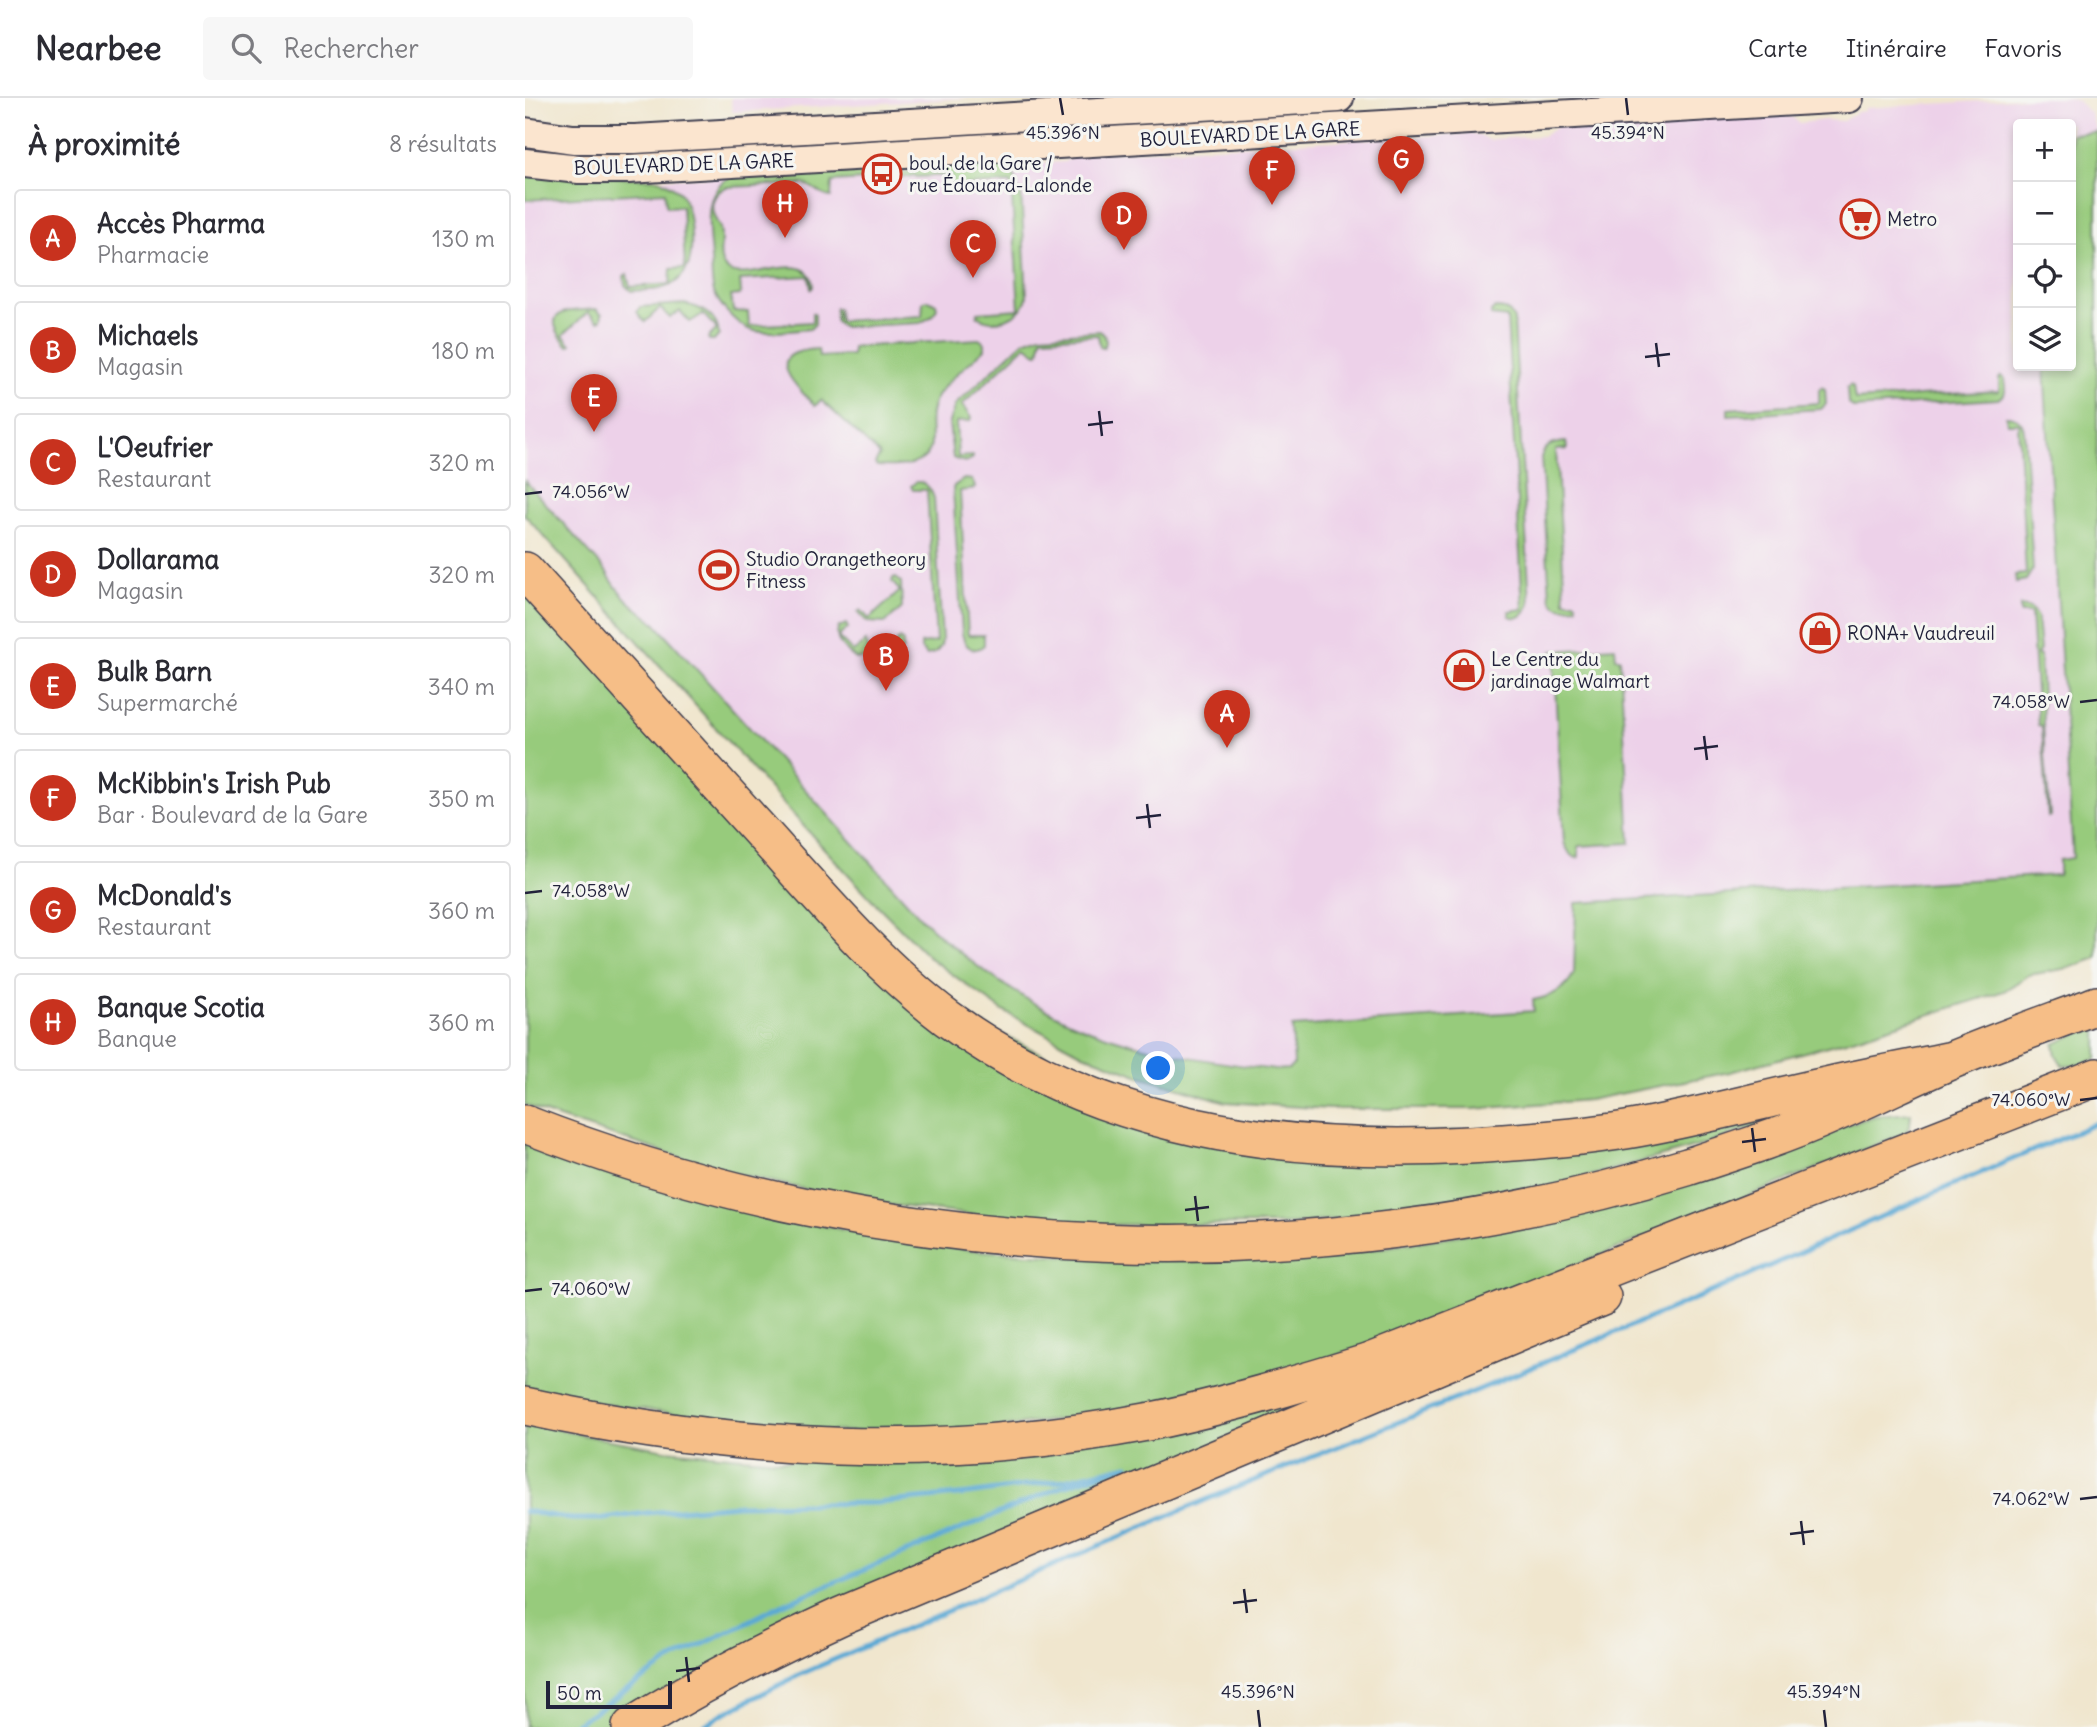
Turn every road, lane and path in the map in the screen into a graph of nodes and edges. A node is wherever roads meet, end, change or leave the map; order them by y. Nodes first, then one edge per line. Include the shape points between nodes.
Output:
1 (1339, 98) edge
2 (1849, 98) edge
3 (525, 132) edge
4 (525, 163) edge
5 (525, 571) edge
6 (2097, 1005) edge
7 (1952, 1060) junction
8 (2097, 1079) edge
9 (525, 1124) edge
10 (525, 1406) edge
11 (631, 1727) edge

1 - 3 main road, BOULEVARD DE LA GARE via 635,139 573,139
2 - 4 main road, BOULEVARD DE LA GARE via 661,168 579,169
5 - 7 highway via 890,970 945,1016 1000,1053 1107,1103 1188,1126 1265,1139 1364,1147 1464,1146 1626,1130
6 - 7 highway
7 - 9 highway via 1804,1127 1594,1193 1439,1224 1251,1241 1096,1241 888,1220 814,1208 694,1179
8 - 10 highway via 1367,1363 1274,1392 1155,1420 1004,1442 845,1447 703,1438
8 - 11 highway via 1564,1314 782,1642

